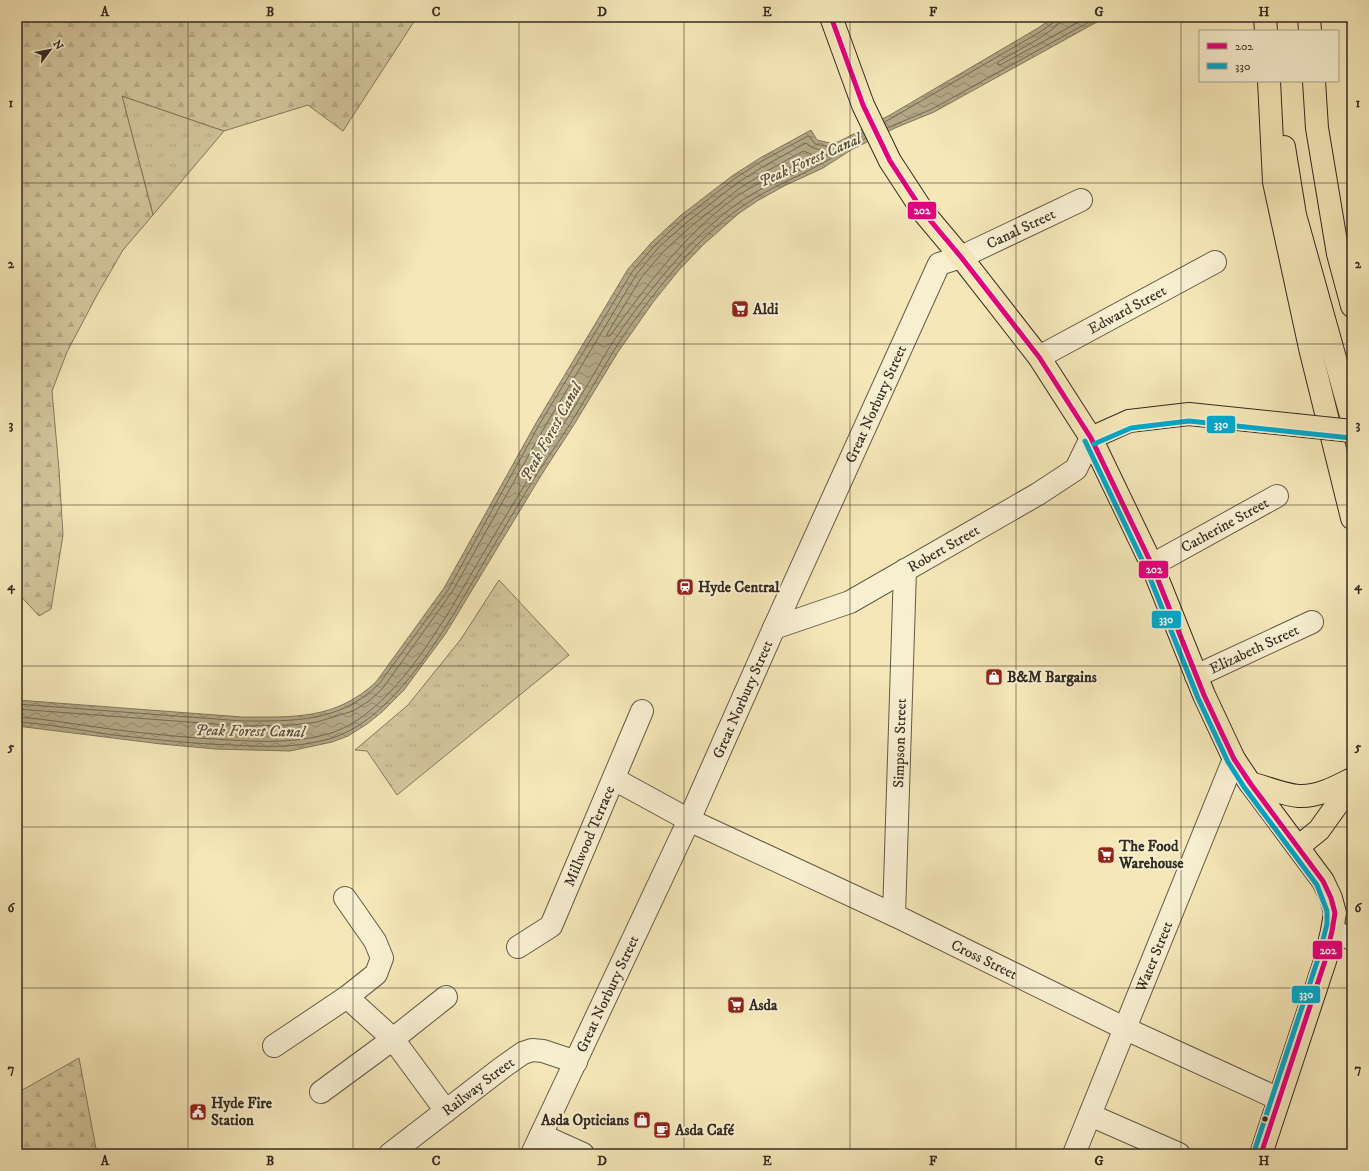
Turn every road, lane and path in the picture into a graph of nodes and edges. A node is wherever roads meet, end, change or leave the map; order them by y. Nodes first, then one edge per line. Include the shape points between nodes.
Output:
1 (831, 17) edge
2 (1266, 17) edge
3 (1309, 17) edge
4 (1266, 30) edge
5 (1310, 30) edge
6 (1268, 82) edge
7 (1274, 82) edge
8 (1314, 82) edge
9 (1081, 200) dead end
10 (1338, 254) junction
11 (961, 257) junction
12 (1215, 262) dead end
13 (1352, 291) edge
14 (1352, 306) edge
15 (1039, 357) junction
16 (1352, 419) edge
17 (1352, 431) edge
18 (1091, 438) junction
19 (1277, 496) dead end
20 (1352, 518) edge
21 (1152, 564) junction
22 (905, 570) junction
23 (1312, 622) dead end
24 (774, 628) junction
25 (1196, 676) junction
26 (642, 711) dead end
27 (1234, 759) junction
28 (614, 779) junction
29 (1352, 779) edge
30 (1250, 783) junction
31 (1352, 784) edge
32 (689, 820) junction
33 (1298, 847) junction
34 (344, 898) dead end
35 (894, 915) junction
36 (1332, 931) junction
37 (1352, 939) edge
38 (518, 947) dead end
39 (347, 997) junction
40 (446, 997) dead end
41 (1126, 1029) junction
42 (393, 1039) junction
43 (274, 1046) dead end
44 (576, 1062) junction
45 (321, 1092) dead end
46 (1279, 1099) junction
47 (446, 1112) junction
48 (1090, 1115) junction
49 (537, 1144) edge
50 (1154, 1149) edge
51 (390, 1154) edge
52 (583, 1154) edge
53 (1074, 1154) edge
54 (1179, 1154) edge
55 (1261, 1154) edge

1 - 11 main road via 863,105 890,161 924,213
2 - 4 main road
3 - 5 main road
6 - 20 main road via 1274,182 1310,348
7 - 16 main road via 1295,215
8 - 10 main road via 1317,128
9 - 11 street, Canal Street
10 - 13 main road
10 - 14 main road
11 - 15 main road
11 - 24 street, Great Norbury Street via 939,264
12 - 15 street, Edward Street
15 - 18 main road
17 - 18 main road, bridge via 1189,414 1129,421
18 - 21 main road
18 - 22 street, Robert Street via 1076,469 1038,494
19 - 21 street, Catherine Street
21 - 25 main road
22 - 24 street, Robert Street via 850,602
22 - 35 street, Simpson Street
23 - 25 street, Elizabeth Street
24 - 32 street, Great Norbury Street
25 - 27 main road
26 - 28 street, Millwood Terrace
27 - 30 main road
27 - 41 street, Water Street
28 - 32 street, Cross Street
28 - 38 street, Millwood Terrace via 551,926
29 - 30 main road via 1335,788 1300,796
30 - 33 main road
31 - 33 main road via 1319,830
32 - 35 street, Cross Street
32 - 44 street, Great Norbury Street
33 - 36 main road via 1323,881 1331,898 1335,913
34 - 39 street via 375,941 382,958 376,974
35 - 41 street, Cross Street
36 - 37 street
36 - 46 main road via 1325,961
39 - 42 street
39 - 43 street
40 - 42 street
41 - 46 street, Cross Street
41 - 48 street, Water Street
42 - 45 street
42 - 47 street
44 - 47 street, Railway Street via 543,1051 532,1050 523,1053
44 - 49 street, Great Norbury Street
46 - 55 main road
47 - 51 street, Railway Street
48 - 50 street
48 - 53 street, Water Street
49 - 52 street
50 - 54 street

